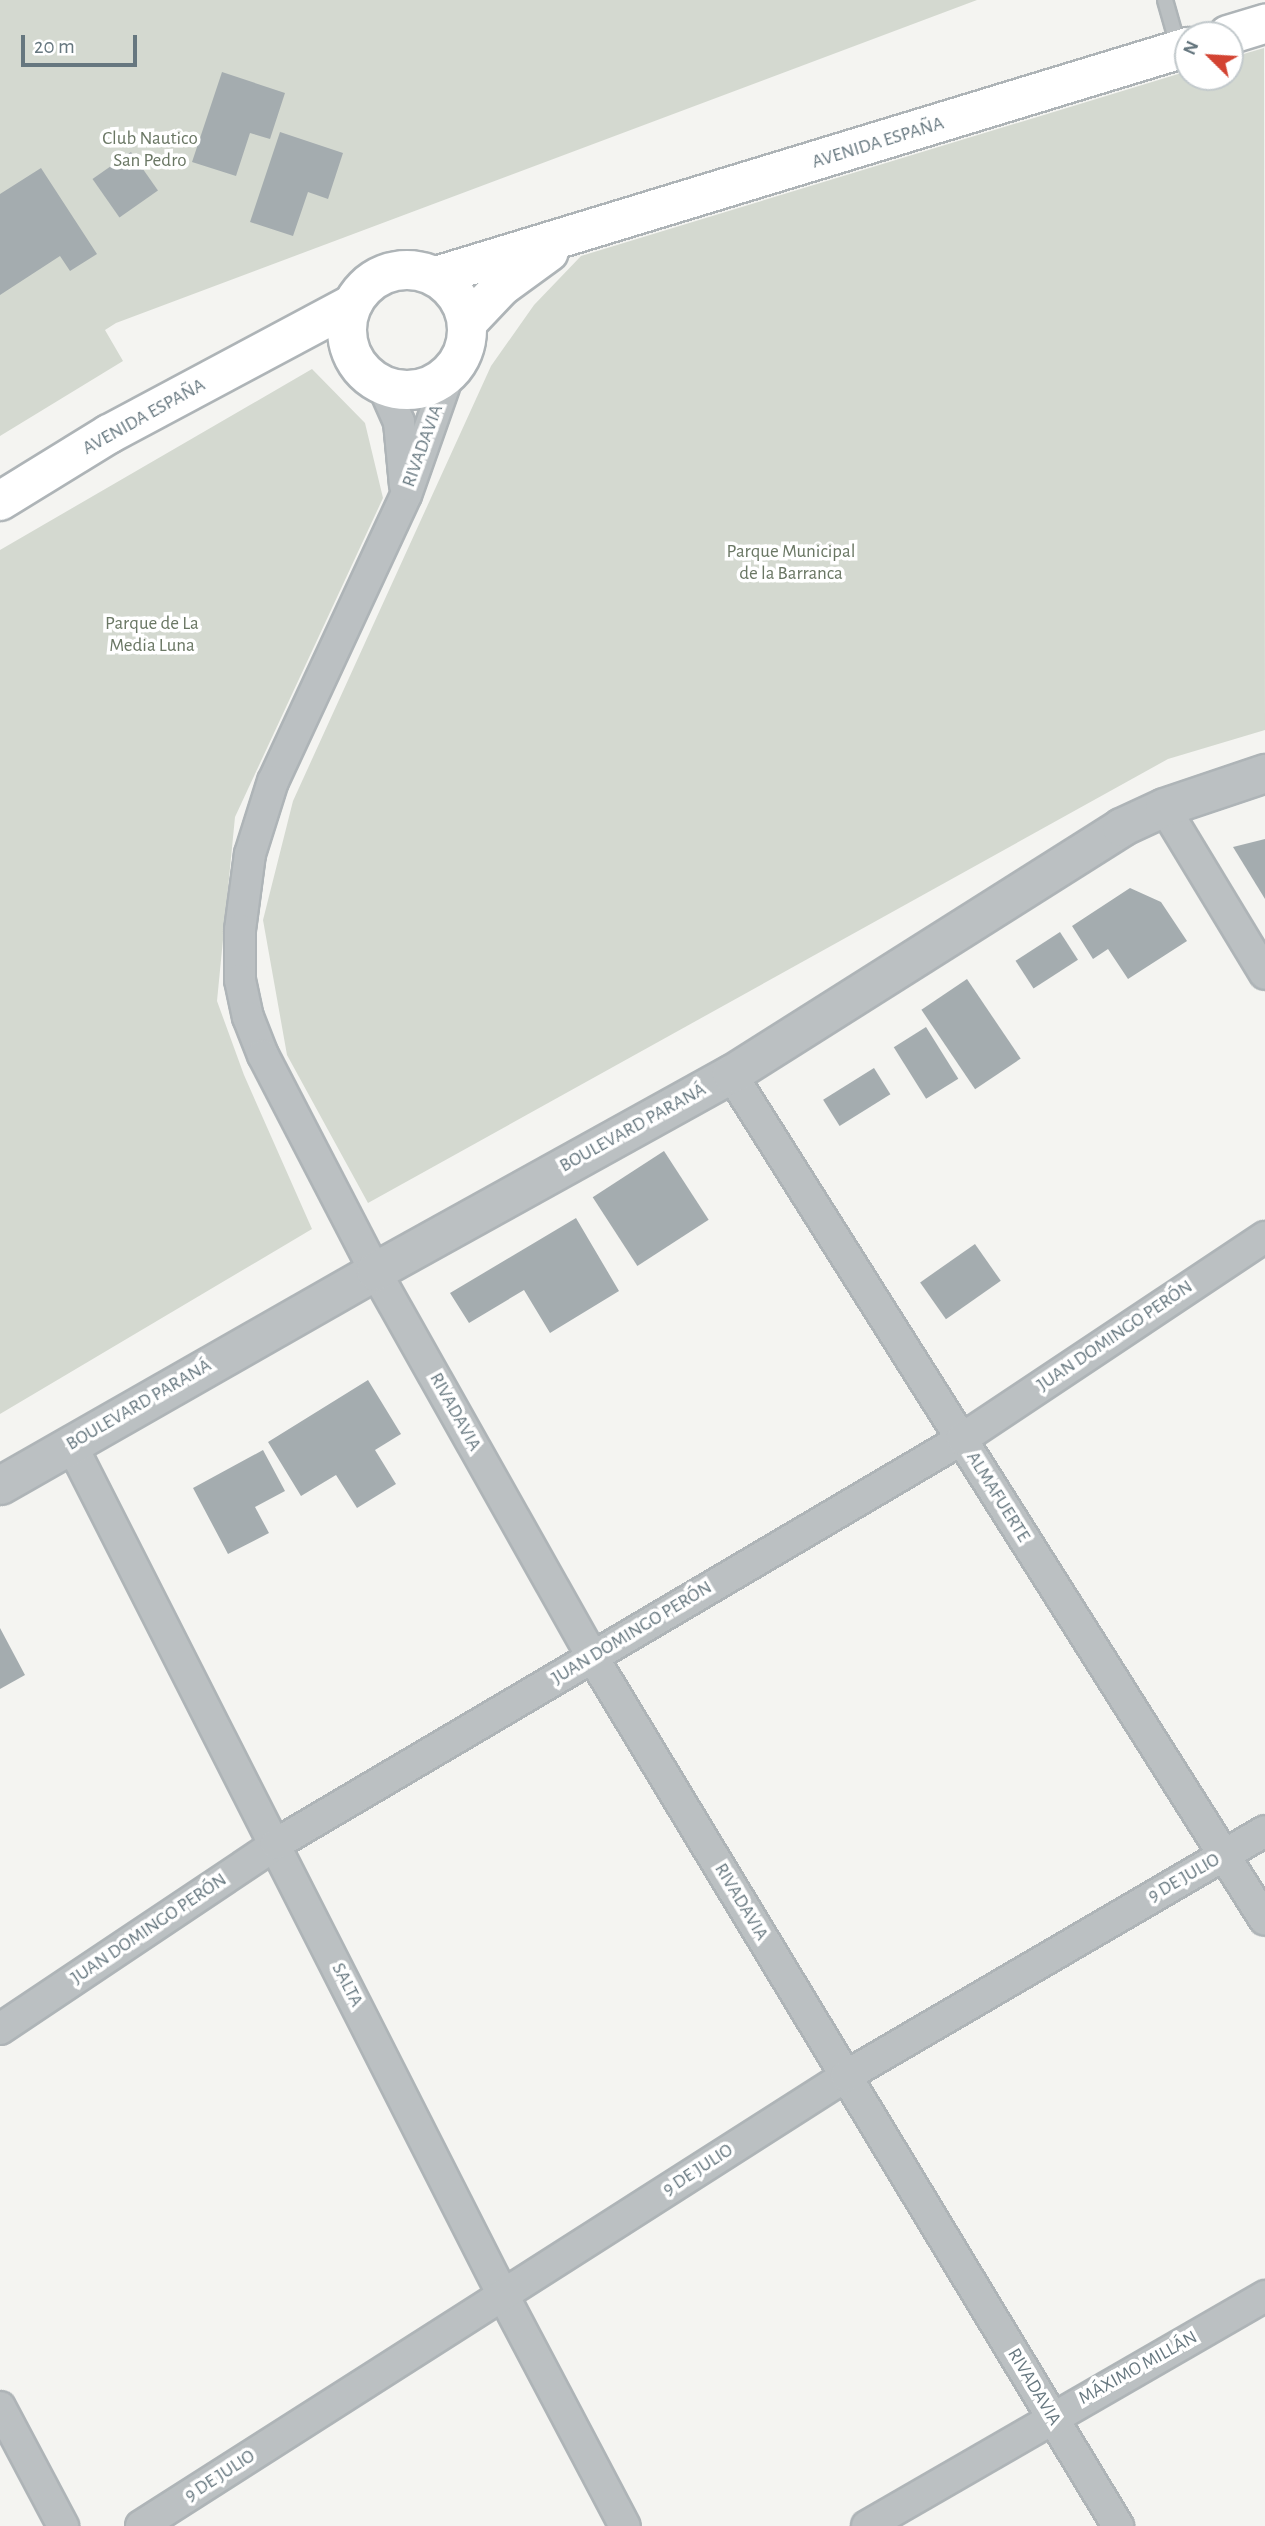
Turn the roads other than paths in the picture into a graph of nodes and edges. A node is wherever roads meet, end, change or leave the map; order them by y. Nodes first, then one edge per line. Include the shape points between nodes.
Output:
1 (1165, 0) edge
2 (1174, 23) edge
3 (1265, 24) edge
4 (1244, 30) edge
5 (1174, 52) edge
6 (567, 238) junction
7 (436, 276) junction
8 (352, 304) junction
9 (467, 323) junction
10 (292, 338) junction
11 (346, 344) junction
12 (449, 373) junction
13 (383, 386) junction
14 (406, 495) junction
15 (0, 501) edge
16 (1265, 773) edge
17 (1164, 807) junction
18 (1265, 974) edge
19 (731, 1074) junction
20 (1265, 1237) edge
21 (375, 1271) junction
22 (961, 1439) junction
23 (71, 1444) junction
24 (0, 1485) edge
25 (593, 1656) junction
26 (1265, 1831) edge
27 (275, 1844) junction
28 (1224, 1855) junction
29 (1265, 1920) edge
30 (0, 2029) edge
31 (846, 2076) junction
32 (503, 2295) junction
33 (1265, 2296) edge
34 (0, 2407) edge
35 (1052, 2417) junction
36 (63, 2526) edge
37 (141, 2526) edge
38 (625, 2526) edge
39 (867, 2526) edge
40 (1118, 2526) edge

1 - 2 lane
3 - 4 main road
5 - 6 main road, AVENIDA ESPAÑA
6 - 7 main road, AVENIDA ESPAÑA
6 - 9 main road, AVENIDA ESPAÑA via 501,288
7 - 8 main road, AVENIDA ESPAÑA via 417,270 379,276
7 - 9 main road via 462,304
8 - 10 main road, AVENIDA ESPAÑA
8 - 11 main road
9 - 12 main road via 461,358
10 - 11 main road
10 - 15 main road, AVENIDA ESPAÑA via 110,434
11 - 13 main road via 368,377
12 - 13 main road via 418,390
12 - 14 street, RIVADAVIA
13 - 14 street, RIVADAVIA via 399,422
14 - 21 street, RIVADAVIA via 273,781 250,854 240,930 240,980 263,1055
16 - 17 street, BOULEVARD PARANÁ
17 - 18 street
17 - 19 street, BOULEVARD PARANÁ via 1121,827
19 - 21 street, BOULEVARD PARANÁ
19 - 22 street, ALMAFUERTE
20 - 22 street, JUAN DOMINGO PERÓN
21 - 23 street, BOULEVARD PARANÁ
21 - 25 street, RIVADAVIA
22 - 25 street, JUAN DOMINGO PERÓN
22 - 28 street, ALMAFUERTE
23 - 24 street, BOULEVARD PARANÁ
23 - 27 street, SALTA
25 - 27 street, JUAN DOMINGO PERÓN
25 - 31 street, RIVADAVIA
26 - 28 street, 9 DE JULIO
27 - 30 street, JUAN DOMINGO PERÓN
27 - 32 street, SALTA
28 - 29 street, ALMAFUERTE
28 - 31 street, 9 DE JULIO
31 - 32 street, 9 DE JULIO
31 - 35 street, RIVADAVIA
32 - 37 street, 9 DE JULIO
32 - 38 street, SALTA
33 - 35 street, MÁXIMO MILLÁN
34 - 36 street
35 - 39 street, MÁXIMO MILLÁN
35 - 40 street, RIVADAVIA

